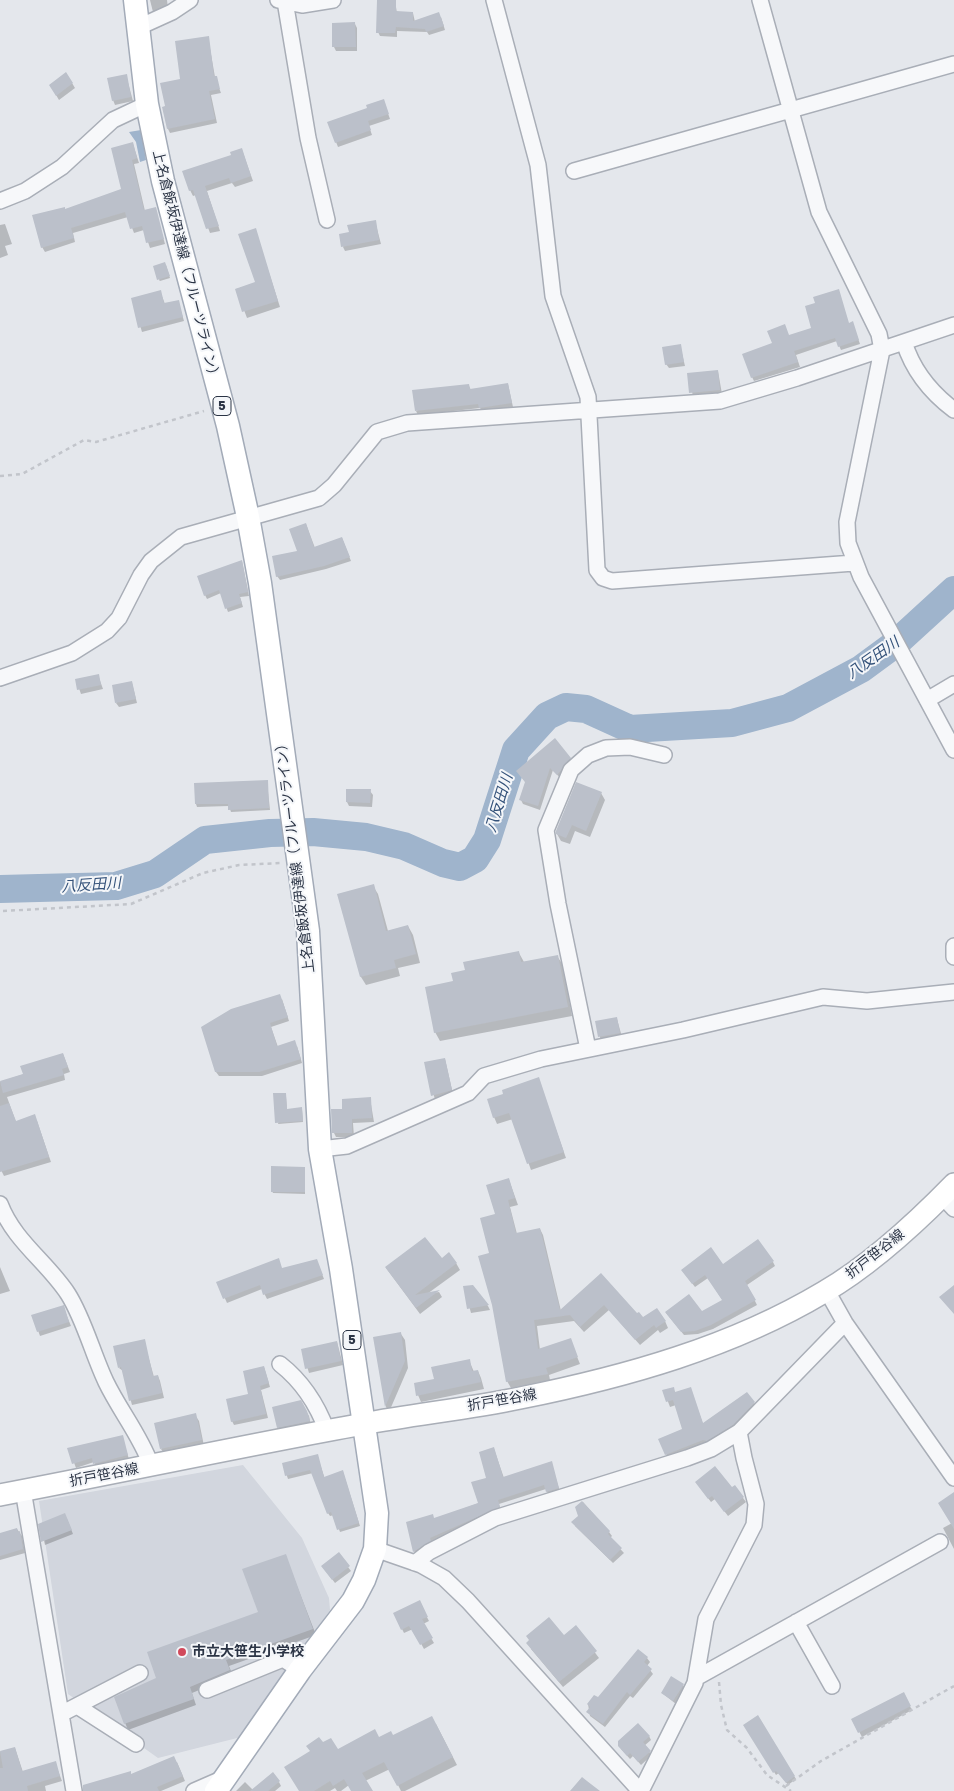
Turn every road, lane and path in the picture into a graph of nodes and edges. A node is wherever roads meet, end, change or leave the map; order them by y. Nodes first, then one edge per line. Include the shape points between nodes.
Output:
1 (135, 0) edge
2 (190, 0) edge
3 (333, 0) edge
4 (494, 0) edge
5 (760, 0) edge
6 (285, 1) edge
7 (139, 27) junction
8 (954, 64) edge
9 (147, 104) junction
10 (789, 109) junction
11 (574, 171) dead end
12 (0, 202) edge
13 (326, 220) dead end
14 (954, 325) edge
15 (904, 342) junction
16 (882, 350) junction
17 (222, 406) junction
18 (954, 410) edge
19 (590, 411) junction
20 (0, 476) edge
21 (248, 517) junction
22 (854, 563) junction
23 (0, 678) edge
24 (954, 684) edge
25 (927, 700) junction
26 (954, 750) edge
27 (664, 755) dead end
28 (296, 853) junction
29 (3, 911) dead end
30 (954, 946) edge
31 (954, 958) edge
32 (954, 992) edge
33 (588, 1049) junction
34 (320, 1149) junction
35 (950, 1196) edge
36 (0, 1204) edge
37 (827, 1291) junction
38 (845, 1323) junction
39 (280, 1364) dead end
40 (364, 1424) junction
41 (327, 1431) junction
42 (739, 1432) junction
43 (151, 1465) junction
44 (954, 1478) edge
45 (24, 1490) junction
46 (0, 1495) edge
47 (940, 1542) dead end
48 (375, 1549) junction
49 (415, 1563) junction
50 (796, 1622) junction
51 (718, 1666) junction
52 (300, 1670) junction
53 (140, 1673) dead end
54 (696, 1678) junction
55 (832, 1686) dead end
56 (954, 1686) edge
57 (207, 1690) dead end
58 (77, 1706) junction
59 (63, 1713) junction
60 (136, 1744) dead end
61 (221, 1784) edge
62 (786, 1786) junction
63 (74, 1791) edge
64 (194, 1791) edge
65 (640, 1791) edge
66 (791, 1791) edge

1 - 7 main road, 上名倉飯坂伊達線（フルーツライン） / 5
2 - 7 street
3 - 6 street via 302,5
4 - 19 street via 538,165 553,296
5 - 10 street
6 - 13 street via 308,138
7 - 9 main road, 上名倉飯坂伊達線（フルーツライン） / 5
8 - 10 street
9 - 12 street via 113,120 62,167
9 - 17 main road, 上名倉飯坂伊達線（フルーツライン） / 5 via 168,199
10 - 11 street
10 - 16 street via 819,212 879,334
14 - 15 street
15 - 16 street
15 - 18 street via 915,369 929,388
16 - 19 street via 720,401
16 - 22 street via 847,522 848,543
17 - 20 path via 96,442 84,440 22,474
17 - 21 main road, 上名倉飯坂伊達線（フルーツライン） / 5
19 - 21 street via 407,423 383,428 319,498
19 - 22 street via 595,561 603,578 612,581
21 - 23 street via 181,537 150,561 119,618 107,630 72,653
21 - 28 main road, 上名倉飯坂伊達線（フルーツライン） / 5 via 271,656
22 - 25 street
24 - 25 street
25 - 26 street
27 - 33 street via 630,747 606,748 588,754 571,770 546,830
28 - 29 path via 203,873 131,904
28 - 34 main road, 上名倉飯坂伊達線（フルーツライン） / 5 via 308,931
30 - 31 street
32 - 33 street via 867,1001 823,997
33 - 34 street via 484,1076 468,1093 403,1123 347,1146
34 - 40 main road, 上名倉飯坂伊達線（フルーツライン） / 5
35 - 37 main road, 折戸笹谷線
36 - 43 street via 14,1232 69,1296 106,1384 143,1445
37 - 38 street
37 - 40 main road, 折戸笹谷線 via 751,1331 649,1366 519,1398
38 - 42 street
38 - 44 street
39 - 41 street via 304,1387
40 - 41 main road, 折戸笹谷線
40 - 48 main road, 上名倉飯坂伊達線（フルーツライン） / 5 via 377,1513
41 - 43 main road, 折戸笹谷線
42 - 49 street via 711,1449 687,1458 495,1518 429,1552
42 - 54 street via 757,1513 706,1619
43 - 45 main road, 折戸笹谷線
45 - 46 main road, 折戸笹谷線
45 - 59 street
47 - 50 street
48 - 49 street
48 - 52 main road, 上名倉飯坂伊達線（フルーツライン） / 5 via 353,1601
49 - 65 street via 444,1578 468,1601
50 - 51 street
50 - 55 street
51 - 54 street
51 - 62 path via 727,1730 747,1748 767,1775
52 - 57 street via 283,1658
52 - 61 main road, 上名倉飯坂伊達線（フルーツライン） / 5
53 - 58 street
54 - 65 street
56 - 62 path via 821,1761
58 - 59 street
58 - 60 street
59 - 63 street
61 - 64 street
62 - 66 path

